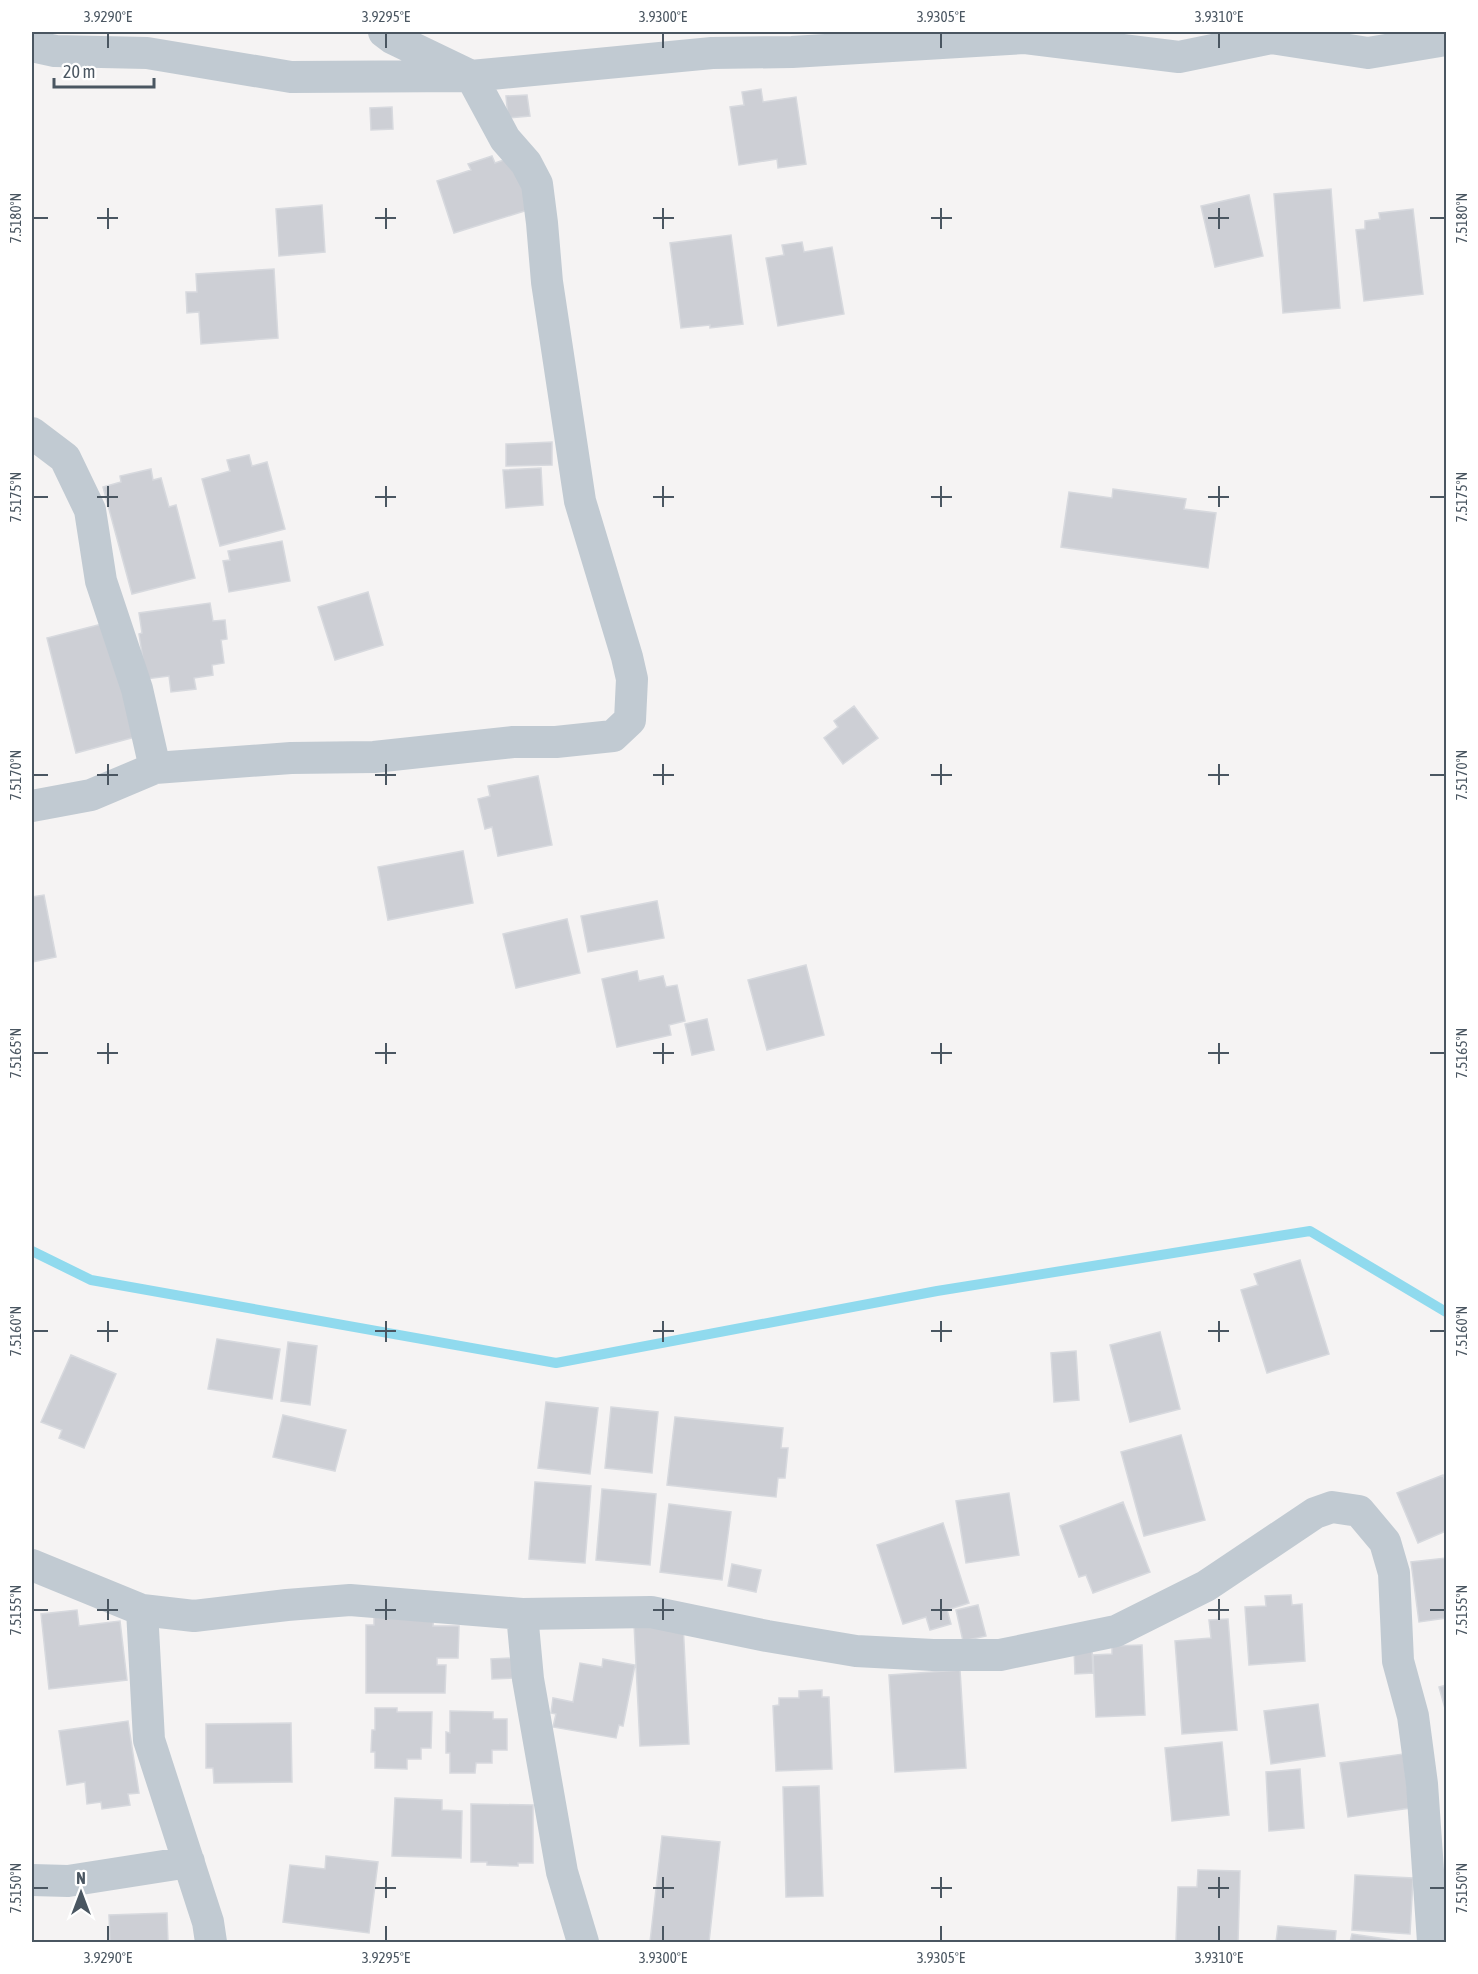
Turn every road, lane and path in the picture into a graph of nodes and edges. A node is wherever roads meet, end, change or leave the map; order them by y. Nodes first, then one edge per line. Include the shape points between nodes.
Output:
1 (384, 32) edge
2 (1446, 40) edge
3 (32, 46) edge
4 (471, 76) junction
5 (32, 433) edge
6 (155, 768) junction
7 (32, 806) edge
8 (32, 1565) edge
9 (142, 1610) junction
10 (522, 1614) junction
11 (189, 1862) junction
12 (32, 1880) edge
13 (211, 1942) edge
14 (583, 1942) edge
15 (1433, 1942) edge

1 - 4 street
2 - 4 street via 1368,53 1272,38 1179,57 1025,38 712,53
3 - 4 street via 55,51 147,54 291,77
4 - 6 street via 505,139 526,163 537,184 579,501 632,679 630,720 613,736 556,742 513,742 374,757 291,758
5 - 6 street via 65,458 90,510 101,581 137,689
6 - 7 street via 91,795
8 - 9 street
9 - 10 street via 194,1616 350,1600
9 - 11 street via 149,1740
10 - 14 street via 528,1679 562,1872
10 - 15 street via 651,1612 856,1651 1000,1655 1116,1631 1206,1586 1316,1513 1332,1507 1359,1511 1386,1542 1394,1574 1398,1661 1413,1716 1422,1784
11 - 12 street via 68,1881
11 - 13 street

